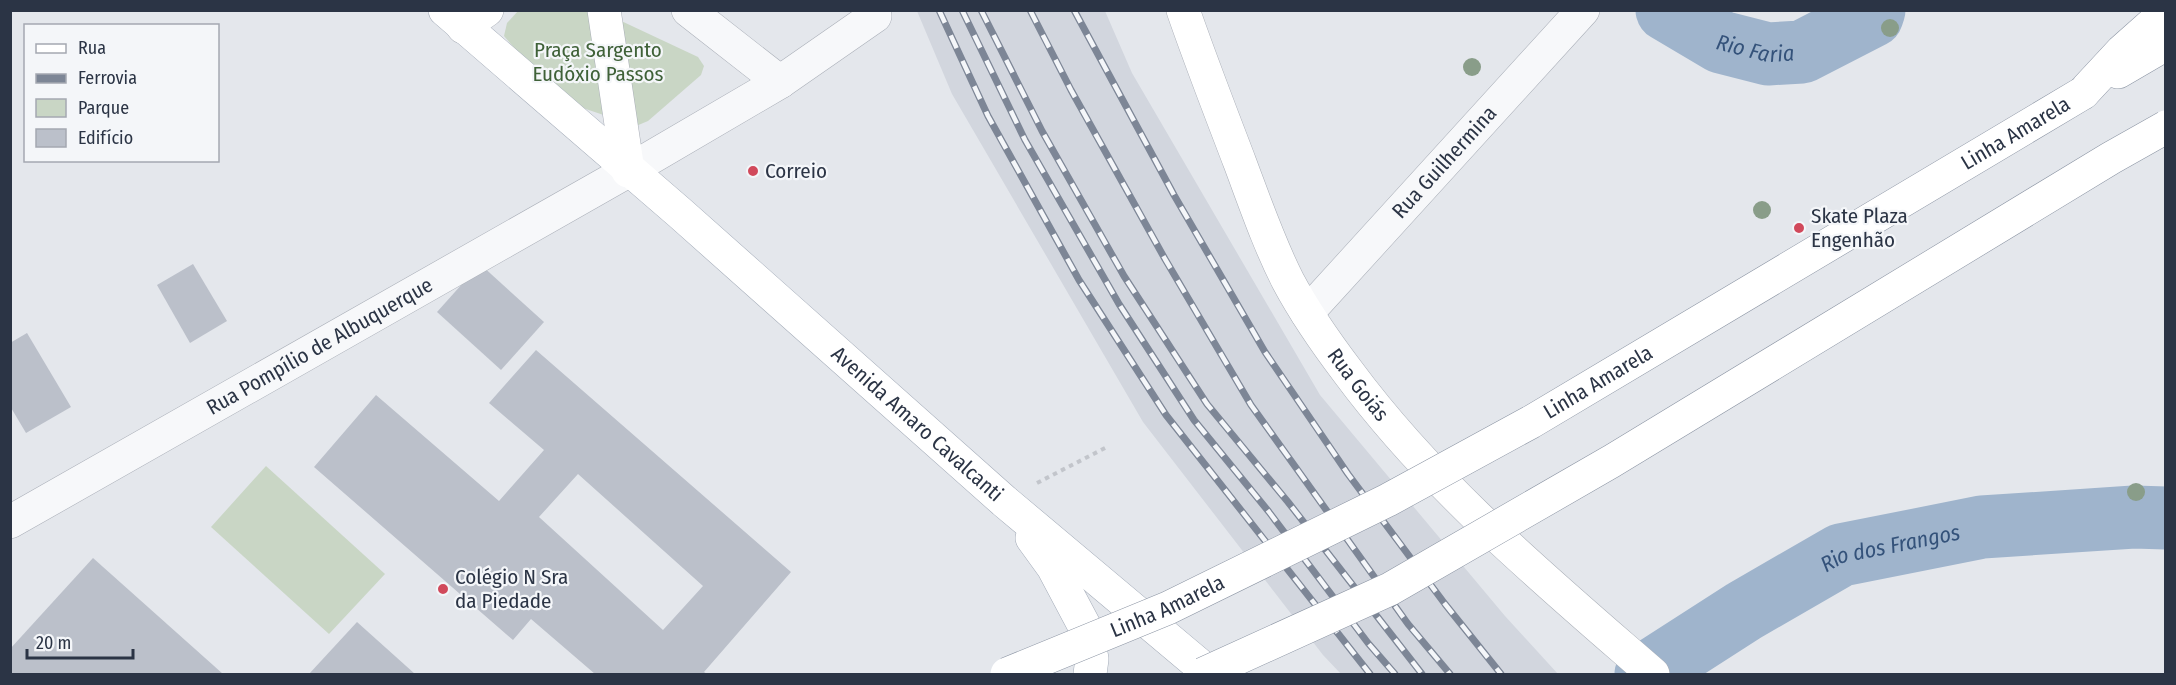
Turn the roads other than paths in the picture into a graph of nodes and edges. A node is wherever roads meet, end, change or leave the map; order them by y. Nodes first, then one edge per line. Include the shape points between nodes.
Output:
1 (604, 10) edge
2 (688, 10) edge
3 (1583, 10) edge
4 (2166, 12) edge
5 (465, 16) edge
6 (875, 16) dead end
7 (1188, 23) edge
8 (2166, 44) edge
9 (780, 82) junction
10 (2083, 93) junction
11 (2166, 127) edge
12 (628, 171) junction
13 (1307, 313) junction
14 (1004, 501) junction
15 (10, 522) edge
16 (1007, 675) edge
17 (1090, 675) edge
18 (1203, 675) edge
19 (1210, 675) edge
20 (1653, 675) edge

1 - 12 main road
2 - 9 street
3 - 13 street, Rua Guilhermina
4 - 10 main road
5 - 12 main road, Avenida Amaro Cavalcanti
6 - 9 street
7 - 13 main road, Rua Goiás via 1261,218 1287,280
8 - 10 main road, Linha Amarela
9 - 12 street
10 - 16 main road, Linha Amarela, bridge via 1531,422 1388,501 1168,608
11 - 18 main road, bridge via 1400,584
12 - 14 main road, Avenida Amaro Cavalcanti
12 - 15 street, Rua Pompílio de Albuquerque
13 - 20 main road, Rua Goiás via 1368,399 1412,451 1468,509
14 - 17 main road via 1053,567 1088,631
14 - 19 main road, Avenida Amaro Cavalcanti

